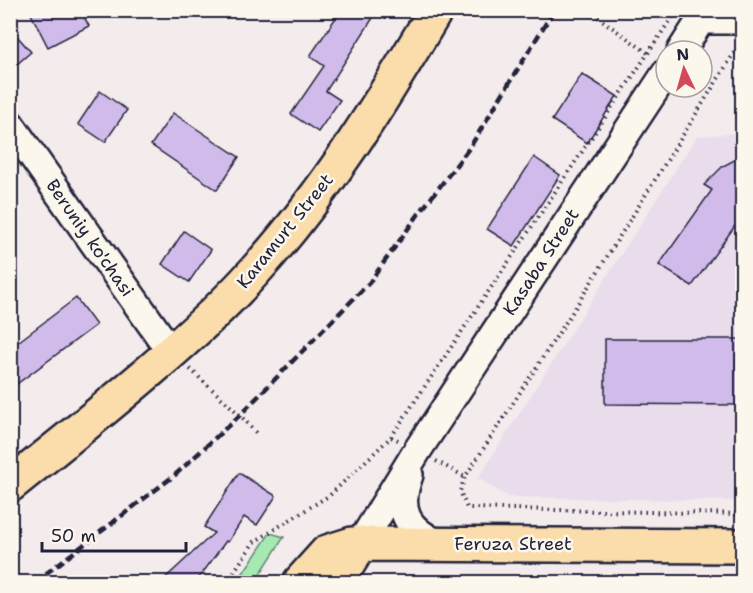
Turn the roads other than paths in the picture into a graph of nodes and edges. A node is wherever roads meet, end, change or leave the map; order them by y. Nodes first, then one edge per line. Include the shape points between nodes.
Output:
1 (424, 10) edge
2 (436, 10) edge
3 (695, 14) edge
4 (742, 20) edge
5 (686, 39) edge
6 (654, 69) edge
7 (10, 124) edge
8 (168, 349) junction
9 (417, 451) junction
10 (10, 475) edge
11 (10, 485) edge
12 (361, 543) junction
13 (439, 544) junction
14 (742, 546) edge
15 (339, 573) edge
16 (301, 582) edge

1 - 8 main road, Karamurt Street via 376,92 268,244
2 - 8 main road, Karamurt Street via 343,157 276,248 232,297
3 - 4 street
3 - 5 street
6 - 9 street, Kasaba Street
7 - 8 street, Beruniy ko'chasi
8 - 10 main road, Karamurt Street
8 - 11 main road, Karamurt Street via 83,428
9 - 12 street, Kasaba Street
9 - 13 street via 406,482 403,507 414,529
9 - 15 street, Kasaba Street
12 - 13 main road, Feruza Street
12 - 15 main road, Feruza Street via 344,545
13 - 14 main road, Feruza Street
15 - 16 main road

